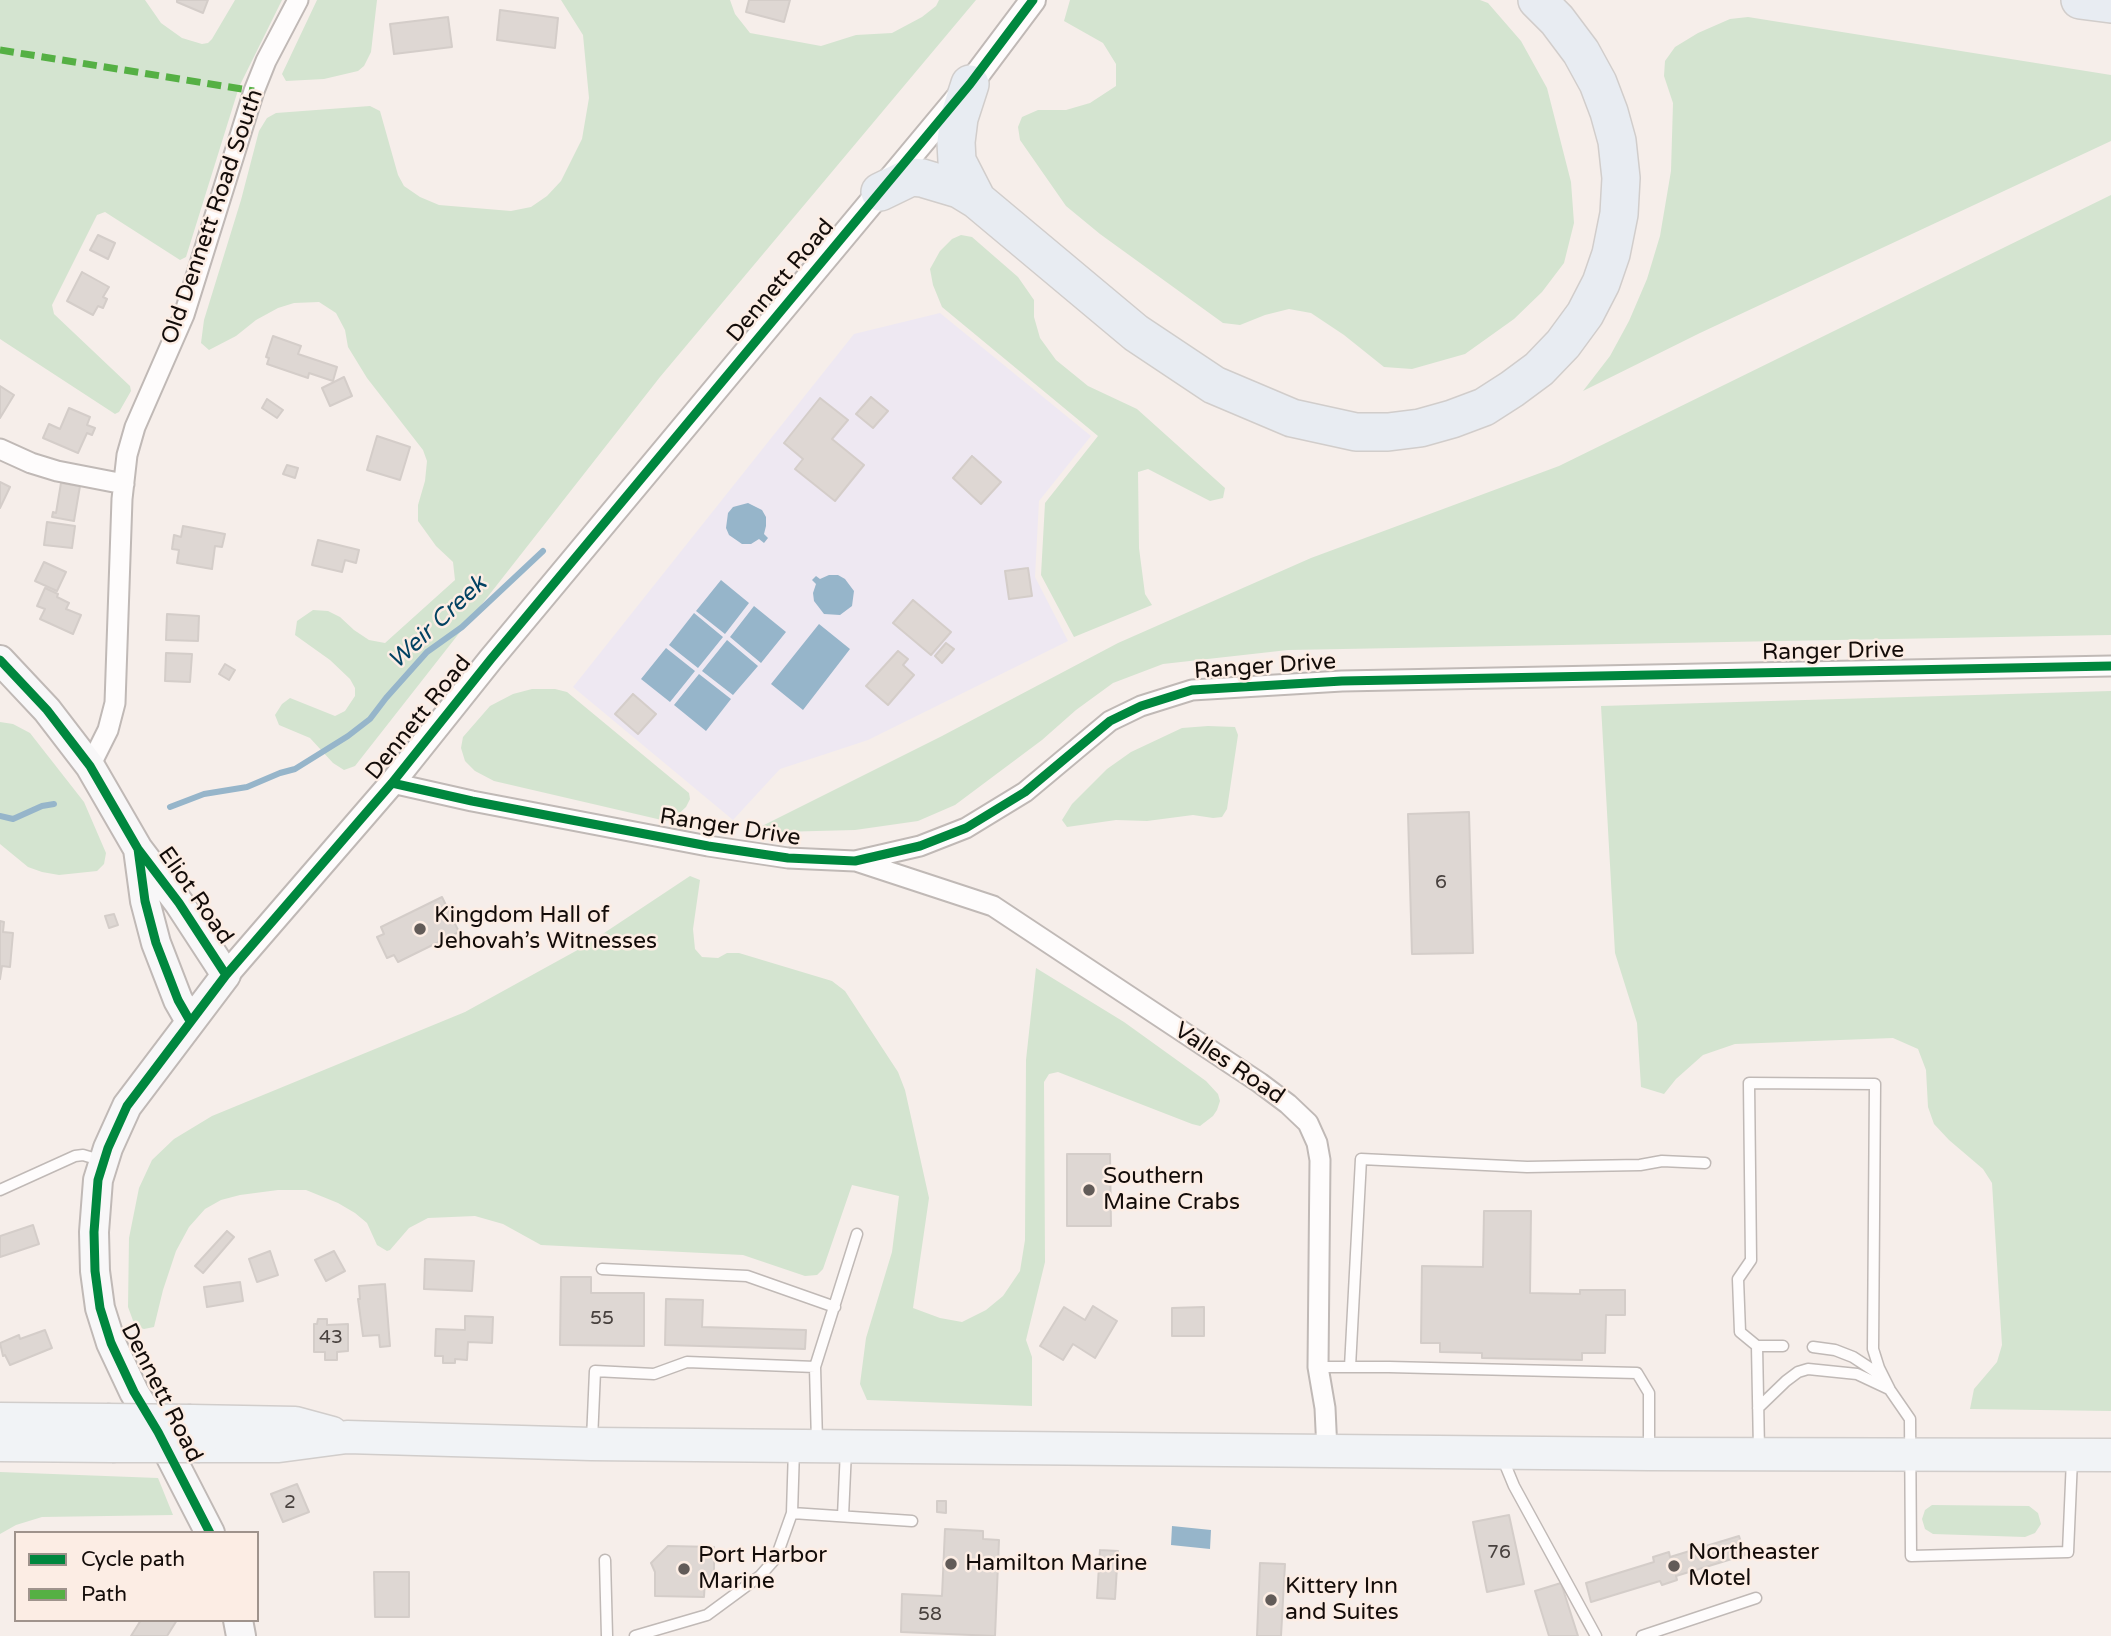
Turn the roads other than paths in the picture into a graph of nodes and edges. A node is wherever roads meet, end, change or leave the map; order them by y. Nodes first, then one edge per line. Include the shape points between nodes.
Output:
1 (298, 0) edge
2 (1033, 0) edge
3 (1537, 0) edge
4 (2080, 0) edge
5 (2111, 4) edge
6 (970, 84) junction
7 (880, 192) junction
8 (977, 200) junction
9 (0, 449) edge
10 (124, 484) junction
11 (0, 660) edge
12 (2111, 666) edge
13 (90, 766) junction
14 (392, 783) junction
15 (138, 849) junction
16 (855, 861) junction
17 (226, 975) junction
18 (190, 1021) junction
19 (104, 1161) junction
20 (1705, 1163) dead end
21 (0, 1190) edge
22 (857, 1234) dead end
23 (602, 1269) dead end
24 (835, 1307) junction
25 (1757, 1346) junction
26 (1783, 1346) dead end
27 (1813, 1347) dead end
28 (815, 1367) junction
29 (1318, 1367) junction
30 (1350, 1367) junction
31 (1884, 1378) junction
32 (1890, 1390) junction
33 (1758, 1408) junction
34 (0, 1419) edge
35 (109, 1433) junction
36 (591, 1444) junction
37 (0, 1445) edge
38 (819, 1445) junction
39 (1327, 1451) junction
40 (1500, 1453) junction
41 (1649, 1454) junction
42 (1759, 1454) junction
43 (2072, 1455) junction
44 (2111, 1455) edge
45 (1912, 1456) junction
46 (792, 1513) junction
47 (843, 1516) junction
48 (912, 1521) dead end
49 (209, 1531) edge
50 (605, 1560) dead end
51 (1756, 1598) dead end
52 (607, 1636) edge
53 (635, 1636) edge
54 (1596, 1636) edge
55 (1642, 1636) edge

1 - 10 street, Old Dennett Road South via 250,102 184,315 135,427
2 - 6 street, Dennett Road
3 - 8 highway via 1581,52 1609,111 1621,178 1611,254 1586,314 1539,369 1484,407 1451,419 1420,428 1356,432 1292,418 1213,385 1136,333
4 - 5 highway
6 - 7 street, Dennett Road
6 - 8 highway via 959,118 957,160
7 - 8 highway via 911,177 922,177
7 - 14 street, Dennett Road
9 - 10 street via 57,471
10 - 13 street, Old Dennett Road South via 115,703
11 - 13 main road
12 - 16 street, Ranger Drive via 1342,681 1192,690 1110,721 1025,792 966,828 920,846
13 - 15 main road
14 - 16 street, Ranger Drive via 708,846 788,858
14 - 17 street, Dennett Road
15 - 17 main road, Eliot Road
15 - 18 main road, Eliot Road via 156,943
16 - 29 street, Valles Road via 993,906 1260,1083 1308,1123 1320,1160
17 - 18 main road, Dennett Road
18 - 19 main road, Dennett Road via 127,1106
19 - 21 lane via 75,1156
19 - 49 main road, Dennett Road via 94,1232 100,1308 134,1392
20 - 30 lane via 1527,1167 1361,1159
22 - 24 lane
23 - 24 lane via 747,1276
24 - 28 lane
25 - 26 lane
25 - 31 lane via 1740,1332 1738,1279 1751,1260 1749,1083 1875,1084 1873,1349
25 - 33 lane
27 - 31 lane via 1853,1357
28 - 36 lane via 687,1362 654,1374 595,1371
28 - 38 lane
29 - 30 lane
29 - 39 street, Valles Road
30 - 41 lane via 1637,1373 1649,1393
31 - 32 lane
32 - 33 lane via 1857,1374 1808,1368 1786,1381
32 - 45 lane via 1910,1419
33 - 42 lane
34 - 35 main road
35 - 36 main road, bridge via 196,1434 295,1423 346,1437
35 - 37 main road
36 - 38 main road
38 - 39 main road
38 - 46 lane
38 - 47 lane
39 - 40 main road
40 - 41 main road
40 - 54 lane
41 - 42 main road
42 - 45 main road
43 - 44 main road
43 - 45 main road
43 - 45 lane via 2068,1552 1912,1556
46 - 47 lane
46 - 53 lane via 776,1558 760,1576 707,1615
47 - 48 lane
50 - 52 lane
51 - 55 lane

